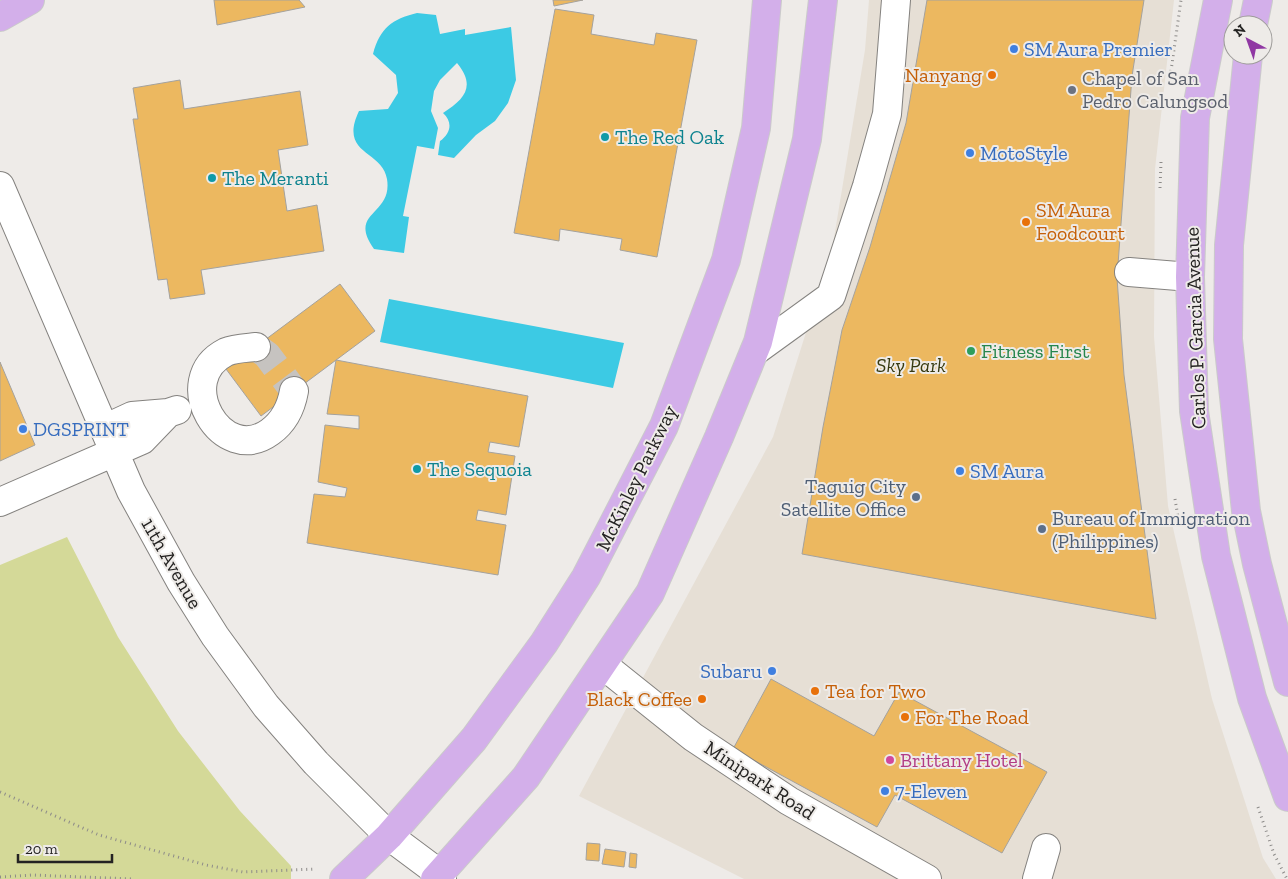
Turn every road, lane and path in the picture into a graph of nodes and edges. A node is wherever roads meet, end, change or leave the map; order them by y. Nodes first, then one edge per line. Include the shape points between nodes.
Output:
1 (30, 0) edge
2 (767, 0) edge
3 (823, 0) edge
4 (896, 0) edge
5 (1218, 0) edge
6 (1258, 0) edge
7 (1255, 15) edge
8 (0, 17) edge
9 (1247, 65) edge
10 (0, 186) edge
11 (1129, 272) dead end
12 (1190, 277) junction
13 (256, 347) dead end
14 (755, 351) junction
15 (294, 391) dead end
16 (202, 402) junction
17 (109, 441) junction
18 (0, 502) edge
19 (603, 665) junction
20 (1288, 682) edge
21 (0, 792) edge
22 (1288, 797) edge
23 (389, 836) junction
24 (1046, 848) dead end
25 (316, 869) dead end
26 (0, 877) edge
27 (439, 877) edge
28 (134, 879) edge
29 (344, 879) edge
30 (927, 879) edge
31 (1037, 879) edge

1 - 8 main road
2 - 23 main road, McKinley Parkway via 756,128 726,260 664,426 586,577 544,643 474,740
3 - 14 main road via 807,139
4 - 14 street via 887,114 832,296
5 - 12 main road, Carlos P. Garcia Avenue via 1195,118
6 - 7 main road
9 - 20 main road via 1229,236 1228,339 1246,511
10 - 17 street, 11th Avenue
11 - 12 street
12 - 22 main road, Carlos P. Garcia Avenue via 1194,411 1216,556 1252,698
13 - 16 street via 228,351 215,359 202,378
14 - 19 main road via 650,593
15 - 16 street via 292,405 279,426 262,438 244,442 218,429
16 - 17 street via 168,413 142,440
17 - 18 street
17 - 23 street, 11th Avenue via 131,491 215,636 266,706
19 - 27 main road via 526,778
19 - 30 street, Minipark Road via 693,738 765,785
21 - 25 path via 99,835 206,865 243,872
23 - 27 street, 11th Avenue
23 - 29 main road, McKinley Parkway
24 - 31 street
26 - 28 path

